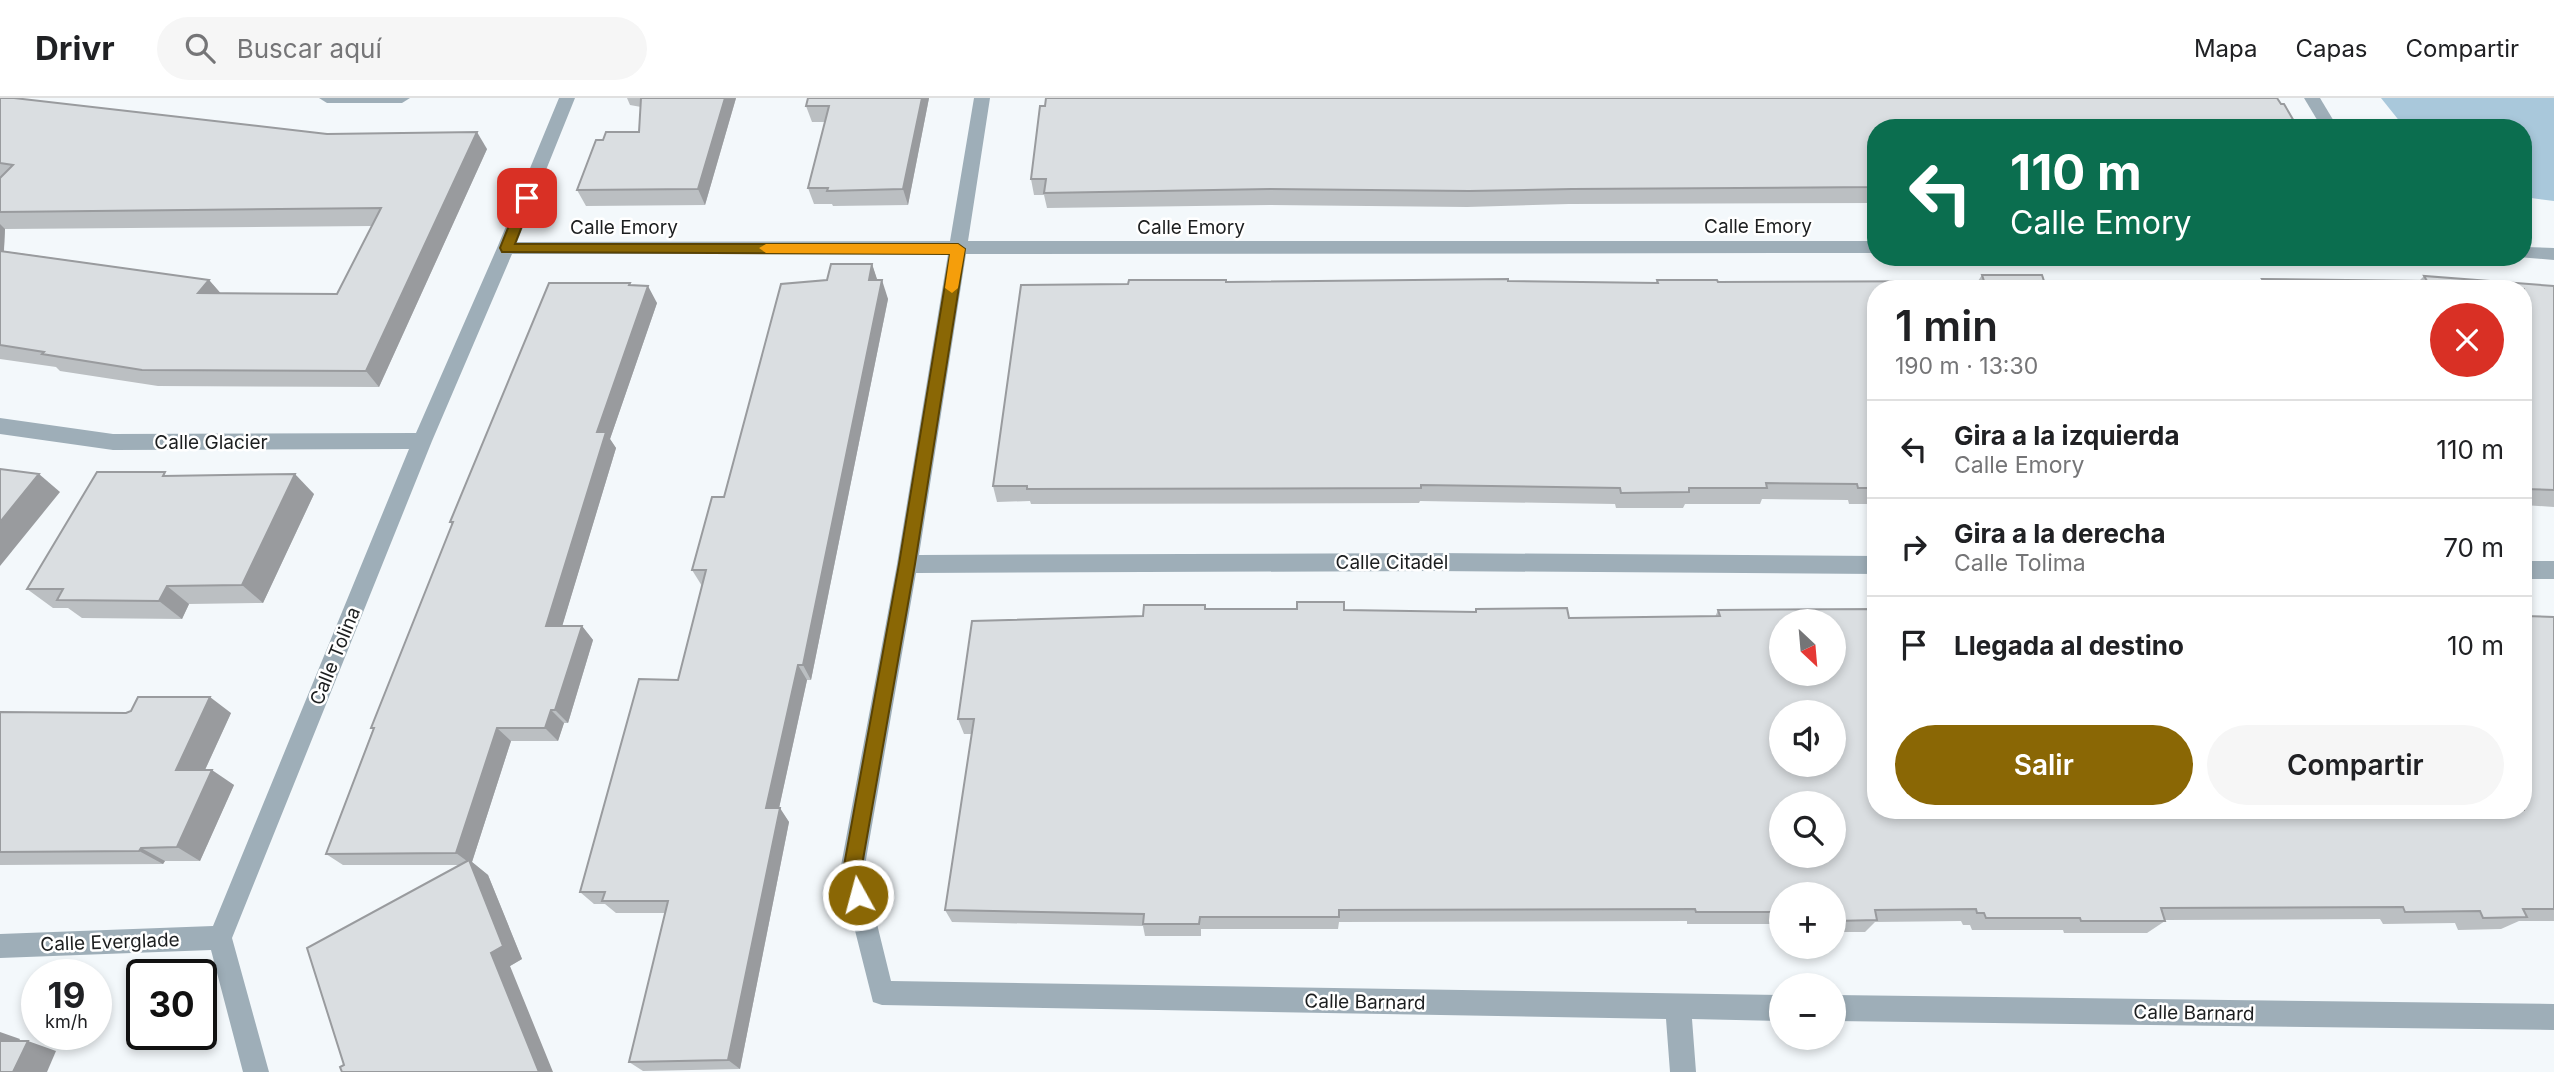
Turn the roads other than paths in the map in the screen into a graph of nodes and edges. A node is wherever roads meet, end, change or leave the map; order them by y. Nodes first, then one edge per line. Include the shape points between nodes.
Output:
1 (327, 98) edge
2 (401, 98) edge
3 (567, 98) edge
4 (982, 98) edge
5 (2312, 98) edge
6 (2325, 119) edge
7 (1867, 247) edge
8 (506, 248) junction
9 (958, 249) junction
10 (2532, 253) edge
11 (2554, 254) edge
12 (0, 426) edge
13 (422, 441) junction
14 (907, 564) junction
15 (1867, 565) edge
16 (2532, 570) edge
17 (2554, 570) edge
18 (220, 938) junction
19 (0, 946) edge
20 (1678, 1007) junction
21 (1769, 1008) edge
22 (1846, 1008) edge
23 (2554, 1017) edge
24 (256, 1072) edge
25 (1683, 1072) edge

1 - 2 street
3 - 8 street, Calle Tolina
4 - 9 street
5 - 6 street
7 - 9 street, Calle Emory
8 - 9 street, Calle Emory
8 - 13 street, Calle Tolina
9 - 14 street
10 - 11 street
12 - 13 street, Calle Glacier via 113,442
13 - 18 street, Calle Tolina
14 - 15 street, Calle Citadel
14 - 20 street, Calle Barnard via 852,871 882,993
16 - 17 street
18 - 19 street, Calle Everglade
18 - 24 street
20 - 21 street, Calle Barnard
20 - 25 street
22 - 23 street, Calle Barnard

